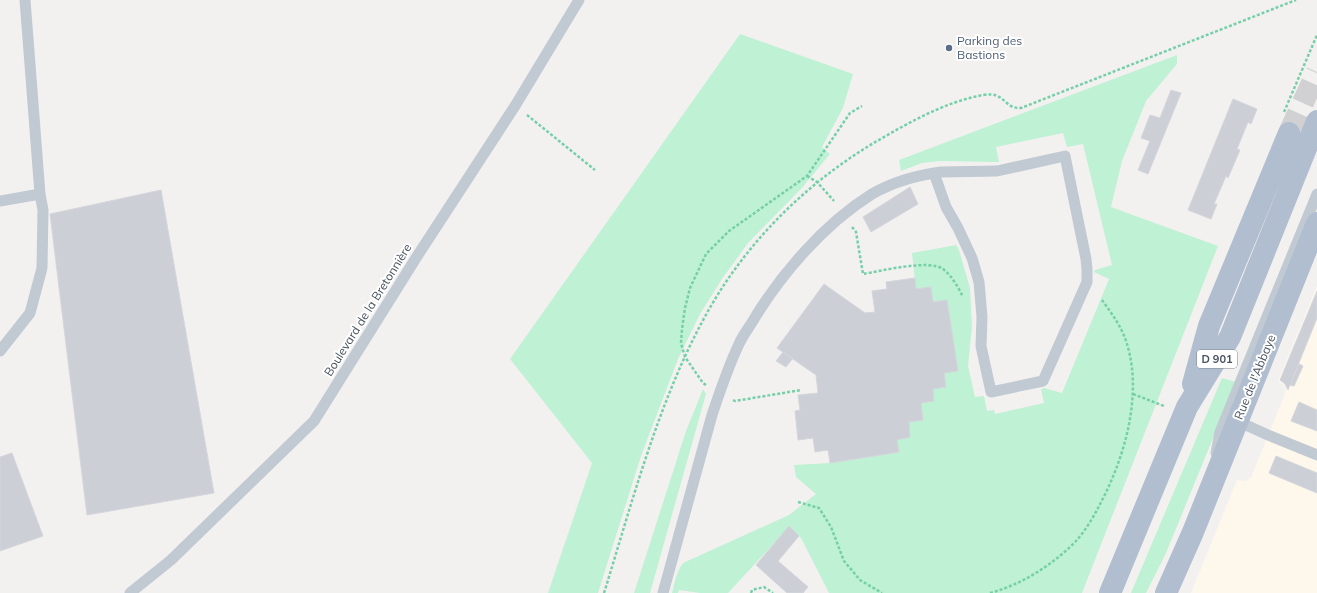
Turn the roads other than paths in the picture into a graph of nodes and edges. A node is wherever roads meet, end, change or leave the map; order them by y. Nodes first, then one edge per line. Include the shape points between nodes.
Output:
1 (25, 0) edge
2 (579, 0) edge
3 (1317, 121) edge
4 (1289, 133) tunnel mouth
5 (934, 173) junction
6 (40, 194) junction
7 (1317, 194) edge
8 (0, 201) edge
9 (1317, 223) edge
10 (0, 351) edge
11 (1187, 407) junction
12 (1237, 421) junction
13 (1317, 455) edge
14 (1210, 487) junction
15 (1193, 532) junction
16 (130, 593) edge
17 (663, 593) edge
18 (1110, 593) edge
19 (1158, 593) edge
20 (1166, 593) edge

1 - 6 lane
2 - 16 lane, Boulevard de la Bretonnière via 515,106 314,421 171,560
3 - 11 main road, D 901 via 1230,337
4 - 11 main road, D 901 via 1209,326
5 - 5 lane via 997,171 1065,156 1088,269 1087,282 1043,381 991,392 981,346 979,282 972,258 946,207
5 - 17 lane via 904,180 873,194 844,215 806,250 766,299 739,343 720,392
6 - 8 lane
6 - 10 lane via 43,210 42,268 30,313
7 - 14 lane via 1220,432
9 - 12 main road, Rue de l'Abbaye
11 - 18 main road, D 901
12 - 13 lane
12 - 14 main road, Rue de l'Abbaye
14 - 15 main road, Rue de l'Abbaye
15 - 19 main road, Rue de l'Abbaye
15 - 20 main road, Rue de l'Abbaye

